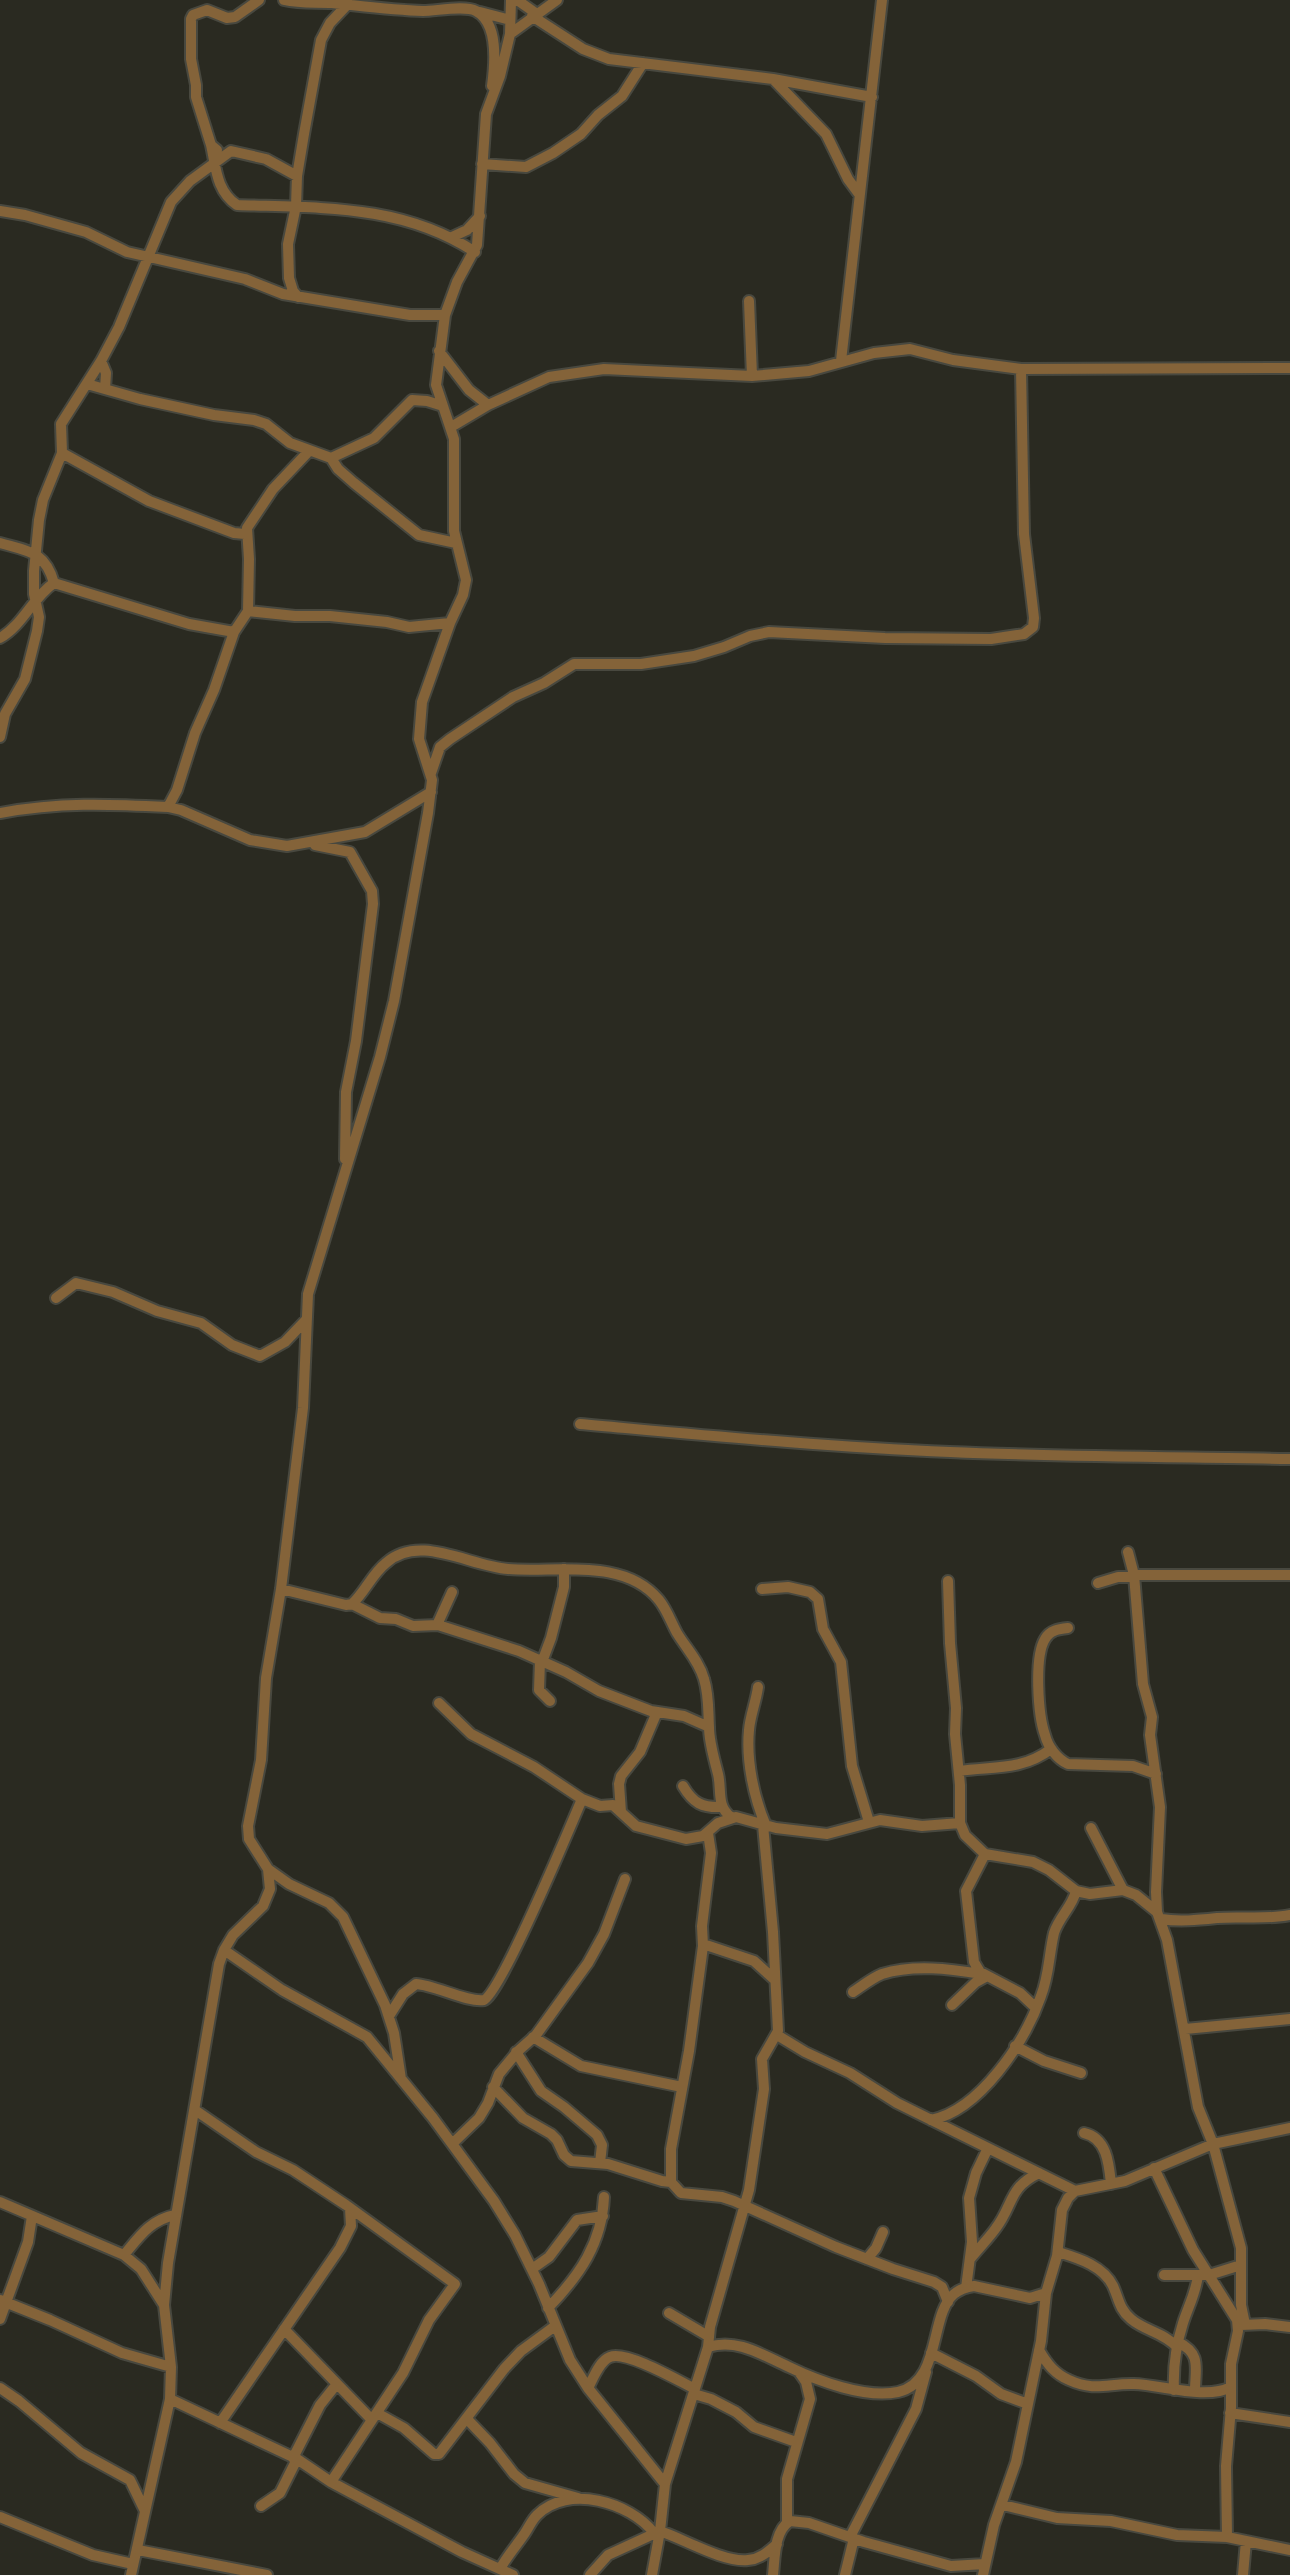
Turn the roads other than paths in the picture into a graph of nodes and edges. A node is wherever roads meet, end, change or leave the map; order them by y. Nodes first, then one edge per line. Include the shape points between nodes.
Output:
1 (259, 0) edge
2 (284, 0) edge
3 (511, 0) edge
4 (517, 0) edge
5 (557, 0) edge
6 (882, 0) edge
7 (347, 5) junction
8 (474, 7) edge
9 (534, 15) junction
10 (510, 20) junction
11 (510, 34) junction
12 (643, 63) junction
13 (773, 79) junction
14 (872, 97) junction
15 (491, 99) junction
16 (211, 145) junction
17 (226, 153) junction
18 (214, 164) junction
19 (482, 164) junction
20 (297, 177) junction
21 (859, 194) junction
22 (296, 206) junction
23 (0, 211) edge
24 (480, 216) junction
25 (452, 237) junction
26 (475, 252) junction
27 (146, 257) junction
28 (298, 297) junction
29 (750, 301) dead end
30 (445, 315) junction
31 (422, 317) junction
32 (441, 332) junction
33 (439, 351) junction
34 (101, 361) junction
35 (841, 361) junction
36 (1290, 368) edge
37 (1021, 369) junction
38 (752, 376) junction
39 (87, 384) junction
40 (105, 389) junction
41 (488, 405) junction
42 (443, 406) junction
43 (451, 427) junction
44 (309, 451) junction
45 (62, 453) junction
46 (331, 458) junction
47 (245, 534) junction
48 (0, 543) edge
49 (456, 543) junction
50 (37, 554) junction
51 (54, 583) junction
52 (36, 602) junction
53 (248, 611) junction
54 (450, 623) junction
55 (234, 632) junction
56 (0, 638) edge
57 (0, 737) edge
58 (431, 773) junction
59 (430, 792) junction
60 (167, 807) junction
61 (0, 813) edge
62 (308, 844) junction
63 (345, 1174) junction
64 (56, 1298) dead end
65 (306, 1320) junction
66 (580, 1424) dead end
67 (1290, 1459) edge
68 (1128, 1552) dead end
69 (564, 1569) junction
70 (1290, 1575) edge
71 (1134, 1576) junction
72 (948, 1581) dead end
73 (1098, 1583) dead end
74 (281, 1589) junction
75 (762, 1589) dead end
76 (452, 1592) dead end
77 (352, 1604) junction
78 (437, 1625) junction
79 (1068, 1628) dead end
80 (541, 1661) junction
81 (758, 1688) dead end
82 (550, 1702) dead end
83 (439, 1703) dead end
84 (657, 1713) junction
85 (709, 1727) junction
86 (1051, 1749) junction
87 (958, 1771) junction
88 (1156, 1774) junction
89 (683, 1786) dead end
90 (582, 1799) junction
91 (722, 1807) junction
92 (621, 1812) junction
93 (731, 1817) junction
94 (869, 1822) junction
95 (960, 1823) junction
96 (765, 1826) junction
97 (1091, 1828) dead end
98 (708, 1833) junction
99 (985, 1854) junction
100 (268, 1869) junction
101 (625, 1879) dead end
102 (1123, 1890) junction
103 (1076, 1891) junction
104 (1159, 1915) junction
105 (1290, 1916) edge
106 (703, 1944) junction
107 (224, 1950) junction
108 (984, 1975) junction
109 (775, 1980) junction
110 (853, 1992) dead end
111 (952, 2005) dead end
112 (1036, 2008) junction
113 (389, 2016) junction
114 (1290, 2019) edge
115 (1185, 2029) junction
116 (777, 2035) junction
117 (533, 2037) junction
118 (1015, 2046) junction
119 (516, 2052) junction
120 (1081, 2073) dead end
121 (401, 2081) junction
122 (493, 2087) junction
123 (682, 2087) junction
124 (195, 2110) junction
125 (931, 2120) junction
126 (1290, 2128) edge
127 (1084, 2133) dead end
128 (453, 2143) junction
129 (1213, 2144) junction
130 (988, 2148) junction
131 (600, 2163) junction
132 (1154, 2168) junction
133 (1039, 2174) junction
134 (671, 2182) junction
135 (1111, 2184) junction
136 (1075, 2191) junction
137 (604, 2197) dead end
138 (0, 2203) edge
139 (745, 2206) junction
140 (350, 2208) junction
141 (175, 2215) junction
142 (32, 2216) junction
143 (603, 2216) junction
144 (883, 2232) dead end
145 (1058, 2252) junction
146 (124, 2255) junction
147 (971, 2258) junction
148 (867, 2259) junction
149 (1241, 2265) junction
150 (532, 2269) junction
151 (1164, 2275) dead end
152 (1203, 2275) junction
153 (966, 2287) junction
154 (1046, 2293) junction
155 (3, 2302) edge
156 (948, 2302) junction
157 (164, 2305) junction
158 (548, 2308) junction
159 (669, 2313) dead end
160 (0, 2319) edge
161 (1242, 2325) junction
162 (555, 2326) junction
163 (1290, 2327) edge
164 (284, 2329) junction
165 (708, 2342) junction
166 (1178, 2344) junction
167 (1039, 2350) junction
168 (931, 2353) junction
169 (927, 2364) junction
170 (171, 2367) junction
171 (799, 2372) junction
172 (1056, 2372) junction
173 (336, 2385) junction
174 (1032, 2386) junction
175 (1231, 2387) junction
176 (0, 2388) edge
177 (588, 2388) junction
178 (1174, 2390) junction
179 (695, 2391) junction
180 (1195, 2391) junction
181 (1216, 2393) junction
182 (170, 2399) junction
183 (1028, 2404) junction
184 (1230, 2410) junction
185 (375, 2417) junction
186 (467, 2419) junction
187 (220, 2423) junction
188 (1290, 2423) edge
189 (796, 2442) junction
190 (295, 2459) junction
191 (331, 2482) junction
192 (665, 2484) junction
193 (579, 2498) junction
194 (1003, 2505) junction
195 (261, 2506) dead end
196 (145, 2511) junction
197 (0, 2517) edge
198 (787, 2522) junction
199 (657, 2532) junction
200 (1227, 2536) junction
201 (852, 2538) junction
202 (1246, 2541) junction
203 (777, 2544) junction
204 (138, 2550) junction
205 (1290, 2550) edge
206 (951, 2566) junction
207 (132, 2569) edge
208 (500, 2569) junction
209 (984, 2569) edge
210 (267, 2575) edge
211 (513, 2575) edge
212 (590, 2575) edge
213 (652, 2575) edge
214 (773, 2575) edge
215 (845, 2575) edge
216 (960, 2575) edge
217 (1243, 2575) edge

1 - 16 street via 235,17 207,9 191,19 196,97
2 - 7 street
3 - 10 street
4 - 9 street
5 - 9 street
6 - 14 street
7 - 8 street via 424,11
7 - 20 street via 321,40
8 - 10 street
8 - 15 street via 492,33
9 - 11 street
9 - 12 street via 595,55
10 - 11 street
11 - 15 street
12 - 13 street
12 - 19 street via 622,96 553,153 526,167
13 - 14 street
13 - 21 street via 826,134
14 - 21 street
15 - 19 street
16 - 17 street
16 - 18 street
17 - 18 street
17 - 20 street via 231,150 266,159
18 - 22 street via 222,190 236,205
18 - 27 street via 171,202
19 - 24 street
20 - 22 street
21 - 35 street
22 - 25 street via 372,212
22 - 28 street via 288,244 289,278
23 - 27 street via 86,232
24 - 25 street
24 - 26 street
25 - 26 street
26 - 30 street
27 - 28 street via 245,279
27 - 34 street via 138,286
28 - 31 street
29 - 38 street
30 - 31 street
30 - 32 street
31 - 32 street
32 - 33 street
33 - 41 street via 469,390
33 - 42 street via 436,390
34 - 39 street
34 - 40 street
35 - 37 street via 910,349
35 - 38 street via 809,371
36 - 37 street
37 - 58 street via 1024,534 1034,618 1033,627 1024,634 991,639 769,632 680,658 629,665 575,664 513,697 450,739 440,747
38 - 41 street via 604,369 572,372 549,377
39 - 40 street
39 - 45 street via 61,425
40 - 44 street via 254,420
41 - 43 street
42 - 43 street
42 - 46 street via 412,400 374,438
43 - 49 street
44 - 46 street
44 - 47 street via 273,489
45 - 47 street via 149,501
45 - 50 street via 41,509
46 - 49 street via 346,477 409,528 433,540
47 - 53 street
48 - 50 street
49 - 54 street via 466,580
50 - 51 street
50 - 52 street
51 - 52 street
51 - 55 street via 189,624
52 - 56 street
52 - 57 street via 39,622 25,679 5,714
53 - 54 street via 409,627
53 - 55 street
54 - 58 street via 420,713 420,746
55 - 60 street
58 - 59 street
59 - 62 street via 365,832
59 - 63 street via 394,1001
60 - 61 street via 73,803
60 - 62 street via 250,840
62 - 63 street via 349,852 372,891 372,920 346,1092
63 - 65 street via 313,1275
64 - 65 street via 76,1283 93,1286 201,1323 232,1345 260,1356 285,1342
65 - 74 street via 303,1408
66 - 67 street via 919,1451
68 - 71 street
69 - 77 street via 505,1569 422,1548 384,1563
69 - 80 street via 564,1587
69 - 85 street via 629,1579 659,1599 702,1673
70 - 71 street
71 - 73 street
71 - 88 street
72 - 87 street
74 - 77 street
74 - 100 street via 266,1678 261,1760 248,1826 249,1839
75 - 94 street via 788,1587 810,1592 818,1599 823,1629 841,1662 852,1766
76 - 78 street
77 - 78 street via 380,1618 413,1626
78 - 80 street
79 - 86 street via 1046,1636 1039,1658 1041,1715
80 - 82 street via 539,1690
80 - 84 street
81 - 96 street via 748,1732
83 - 90 street via 471,1734
84 - 85 street via 684,1716
84 - 92 street via 640,1752 621,1776
85 - 91 street
86 - 87 street via 1010,1768
86 - 88 street via 1068,1764 1133,1766
87 - 95 street
88 - 104 street
89 - 91 street via 698,1804
90 - 92 street via 600,1807 612,1805
90 - 113 street via 491,1996 471,1998 416,1984
91 - 93 street
92 - 98 street via 636,1826 671,1836 691,1839
93 - 96 street
93 - 98 street
94 - 95 street
94 - 96 street via 827,1834
95 - 99 street via 973,1846
96 - 109 street
97 - 102 street
98 - 106 street via 711,1853
99 - 103 street via 1033,1862
99 - 108 street via 968,1884 966,1898 974,1962
100 - 107 street via 270,1889 263,1906
100 - 113 street via 329,1903 343,1917
101 - 117 street via 588,1963
102 - 103 street
102 - 104 street
103 - 112 street via 1054,1933
104 - 105 street via 1255,1920
104 - 115 street
106 - 109 street via 747,1958
106 - 123 street
107 - 121 street via 282,1990 367,2037
107 - 124 street via 210,2007
108 - 110 street via 938,1968 896,1971 879,1975
108 - 111 street
108 - 112 street via 1020,1993
109 - 116 street
112 - 118 street
113 - 121 street
114 - 115 street
115 - 129 street via 1198,2107
116 - 125 street
116 - 139 street via 762,2059 764,2089
117 - 119 street
117 - 123 street via 586,2068
118 - 120 street
118 - 125 street via 972,2101 946,2117
119 - 122 street
119 - 131 street via 541,2091 597,2135 602,2145
121 - 128 street
122 - 128 street via 479,2118
122 - 131 street via 523,2118 551,2134 566,2158
123 - 134 street via 670,2157
124 - 140 street via 250,2149 293,2170
124 - 141 street
125 - 130 street
126 - 129 street
127 - 135 street via 1094,2135 1102,2144
128 - 150 street via 515,2235
129 - 132 street
129 - 149 street via 1241,2248
130 - 133 street
130 - 147 street via 969,2198
131 - 134 street
132 - 135 street
132 - 152 street
133 - 136 street
133 - 147 street via 1016,2189 996,2228
134 - 139 street via 681,2193 722,2197
135 - 136 street
136 - 145 street via 1062,2210
137 - 143 street
138 - 142 street
139 - 148 street
139 - 165 street
140 - 164 street via 348,2233
140 - 185 street via 455,2284 429,2320
141 - 146 street via 152,2223
141 - 157 street
142 - 146 street
142 - 155 street via 27,2242
143 - 150 street via 577,2220 549,2258
143 - 158 street via 589,2256
144 - 148 street
145 - 154 street
145 - 166 street via 1096,2267 1112,2283 1123,2311
146 - 157 street via 141,2269
147 - 153 street
148 - 156 street via 934,2281
149 - 152 street
149 - 161 street
150 - 158 street
151 - 152 street
152 - 161 street
152 - 166 street
153 - 154 street via 1030,2298
153 - 156 street
154 - 167 street
155 - 160 street
155 - 170 street via 122,2353
156 - 168 street
157 - 170 street
158 - 162 street
159 - 165 street
161 - 163 street
161 - 175 street via 1232,2354
162 - 177 street
162 - 186 street via 504,2368
164 - 173 street
164 - 187 street
165 - 171 street via 738,2345
165 - 179 street
166 - 178 street
166 - 180 street via 1195,2356
167 - 172 street
167 - 174 street
168 - 169 street
168 - 183 street via 1001,2394
169 - 171 street via 909,2387 879,2394
169 - 201 street via 916,2409
170 - 182 street
171 - 189 street via 810,2395
172 - 174 street via 1040,2377
172 - 178 street via 1094,2387 1133,2384
173 - 185 street
173 - 190 street via 320,2405
174 - 183 street
175 - 181 street
175 - 184 street
176 - 196 street via 82,2453 130,2480
177 - 179 street via 605,2361 619,2356
177 - 192 street
178 - 180 street
179 - 189 street via 754,2427
179 - 192 street
180 - 181 street
181 - 184 street
182 - 187 street
182 - 196 street
183 - 194 street
184 - 188 street
184 - 200 street
185 - 186 street via 404,2428 437,2455
185 - 191 street
186 - 193 street via 525,2483
187 - 190 street
189 - 198 street via 787,2479
190 - 191 street
190 - 195 street via 280,2493
191 - 208 street
192 - 199 street
193 - 199 street via 625,2509
193 - 208 street via 537,2515
194 - 200 street via 1057,2518 1111,2521 1177,2535
194 - 209 street
196 - 204 street
197 - 207 street
198 - 201 street via 809,2523
198 - 203 street
199 - 203 street via 742,2560 758,2558
199 - 212 street via 608,2555
199 - 213 street
200 - 202 street
201 - 206 street
201 - 215 street
202 - 205 street
202 - 217 street
203 - 214 street
204 - 207 street
204 - 210 street
206 - 209 street
206 - 216 street
208 - 211 street

